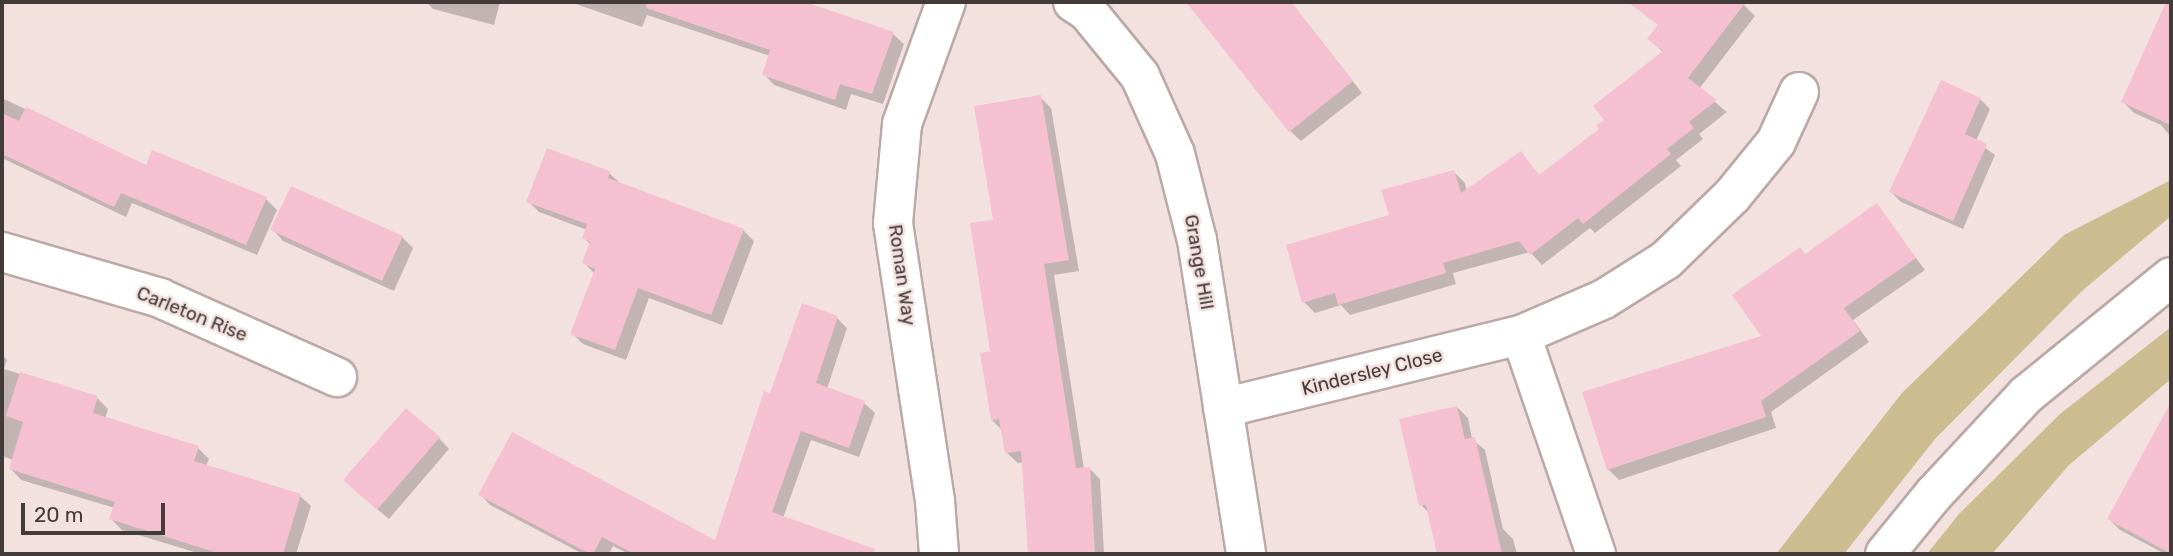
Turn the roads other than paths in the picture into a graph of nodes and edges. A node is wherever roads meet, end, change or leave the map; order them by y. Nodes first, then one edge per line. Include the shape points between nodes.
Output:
1 (946, 2) edge
2 (1073, 2) edge
3 (1799, 92) dead end
4 (2, 253) edge
5 (2171, 276) edge
6 (1521, 335) junction
7 (337, 377) dead end
8 (1223, 408) junction
9 (939, 554) edge
10 (1246, 554) edge
11 (1596, 554) edge
12 (1885, 554) edge

1 - 9 street, Roman Way via 902,124 893,223
2 - 8 street, Grange Hill via 1087,11 1140,76 1175,154 1197,240
3 - 6 street, Kindersley Close via 1776,142 1732,196 1666,260 1604,299
4 - 7 street, Carleton Rise via 160,298
5 - 12 street via 2026,395
6 - 8 street, Kindersley Close
6 - 11 street
8 - 10 street, Grange Hill

